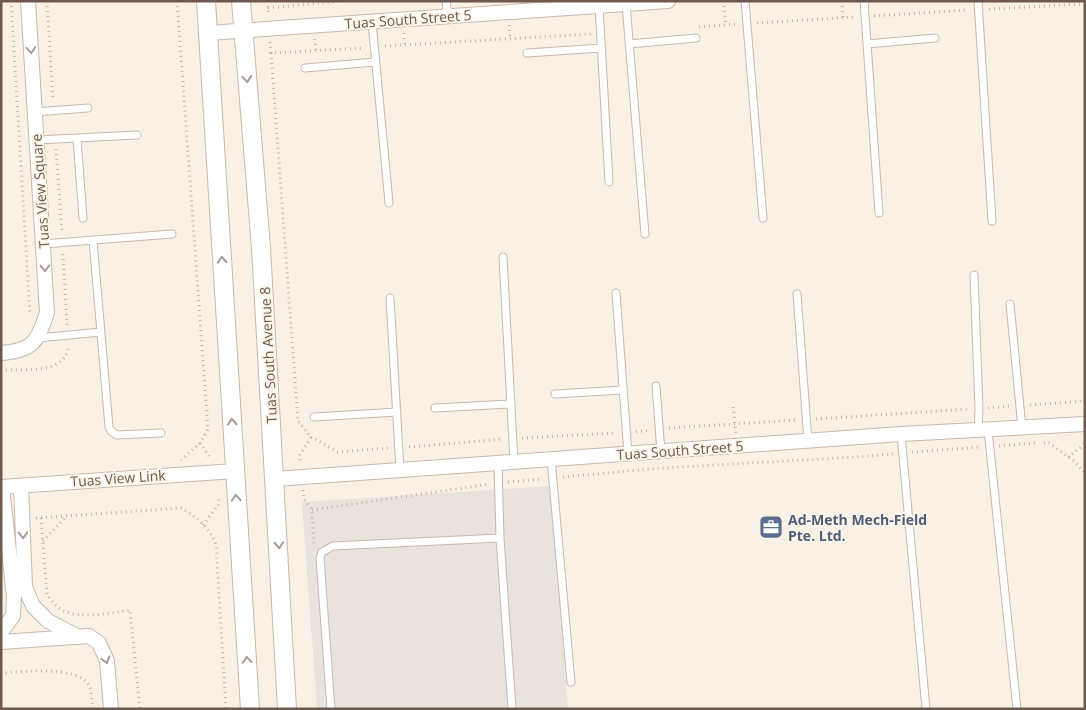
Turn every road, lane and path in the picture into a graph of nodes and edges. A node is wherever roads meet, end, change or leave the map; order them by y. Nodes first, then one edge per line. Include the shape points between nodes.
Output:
1 (11, 1) edge
2 (28, 1) edge
3 (47, 1) edge
4 (176, 1) edge
5 (206, 1) edge
6 (241, 1) edge
7 (268, 1) edge
8 (340, 1) edge
9 (446, 1) edge
10 (668, 1) edge
11 (723, 1) edge
12 (745, 1) edge
13 (842, 1) edge
14 (864, 1) edge
15 (978, 1) edge
16 (1072, 3) edge
17 (626, 4) junction
18 (1085, 4) edge
19 (599, 6) junction
20 (268, 8) junction
21 (978, 10) junction
22 (865, 16) junction
23 (448, 17) junction
24 (842, 18) junction
25 (372, 22) junction
26 (747, 23) junction
27 (726, 25) junction
28 (696, 27) dead end
29 (269, 29) junction
30 (243, 30) junction
31 (208, 33) junction
32 (600, 34) junction
33 (696, 38) dead end
34 (934, 38) dead end
35 (629, 44) junction
36 (868, 44) junction
37 (373, 47) junction
38 (601, 48) junction
39 (272, 53) junction
40 (527, 54) dead end
41 (375, 62) junction
42 (305, 68) dead end
43 (88, 108) dead end
44 (54, 111) junction
45 (35, 112) junction
46 (137, 134) dead end
47 (77, 138) junction
48 (55, 139) junction
49 (37, 140) junction
50 (609, 182) dead end
51 (389, 203) dead end
52 (879, 213) dead end
53 (83, 218) dead end
54 (763, 218) dead end
55 (992, 221) dead end
56 (172, 234) dead end
57 (645, 234) dead end
58 (93, 240) junction
59 (62, 243) junction
60 (43, 244) junction
61 (503, 258) dead end
62 (974, 275) dead end
63 (616, 294) dead end
64 (797, 294) dead end
65 (390, 298) dead end
66 (1010, 304) dead end
67 (30, 320) dead end
68 (101, 332) junction
69 (68, 335) junction
70 (38, 338) junction
71 (1, 353) edge
72 (1, 370) edge
73 (656, 386) dead end
74 (623, 390) junction
75 (555, 394) dead end
76 (511, 404) junction
77 (733, 407) dead end
78 (434, 408) dead end
79 (979, 409) junction
80 (396, 412) junction
81 (314, 417) dead end
82 (806, 420) junction
83 (735, 424) junction
84 (1085, 424) edge
85 (1022, 428) junction
86 (659, 429) junction
87 (983, 430) junction
88 (161, 433) dead end
89 (626, 433) junction
90 (901, 434) junction
91 (311, 436) junction
92 (513, 439) junction
93 (808, 441) junction
94 (200, 443) dead end
95 (1085, 444) edge
96 (737, 446) junction
97 (990, 446) junction
98 (400, 447) junction
99 (660, 452) junction
100 (902, 453) junction
101 (628, 454) junction
102 (1068, 457) junction
103 (550, 459) junction
104 (514, 462) junction
105 (498, 463) junction
106 (400, 470) junction
107 (234, 471) junction
108 (1085, 473) edge
109 (300, 478) junction
110 (552, 478) junction
111 (275, 479) junction
112 (499, 483) junction
113 (21, 486) junction
114 (2, 487) edge
115 (312, 510) dead end
116 (68, 516) junction
117 (41, 518) junction
118 (22, 519) junction
119 (500, 538) junction
120 (43, 541) junction
121 (1, 632) edge
122 (79, 637) junction
123 (1, 642) edge
124 (1, 673) edge
125 (571, 682) dead end
126 (93, 709) edge
127 (111, 709) edge
128 (140, 709) edge
129 (226, 709) edge
130 (250, 709) edge
131 (287, 709) edge
132 (331, 709) edge
133 (512, 709) edge
134 (926, 709) edge
135 (1017, 709) edge

1 - 67 path
2 -> 45 street, Tuas View Square
3 - 44 path
4 - 94 path via 206,382 208,428
5 - 31 street
6 - 30 street, Tuas South Avenue 8
7 - 20 path
8 - 20 path
9 - 23 lane
10 - 17 street, Tuas South Street 5
11 - 27 path
12 - 26 lane
13 - 24 path
14 - 22 lane
15 - 21 lane
16 - 18 path
16 - 21 path
17 - 19 street, Tuas South Street 5
17 - 35 lane
19 - 23 street, Tuas South Street 5
19 - 32 lane
20 - 29 path
21 - 22 path
21 - 55 lane
22 - 24 path
22 - 36 lane
23 - 25 street, Tuas South Street 5
24 - 26 path
25 - 29 street, Tuas South Street 5
25 - 37 lane
26 - 27 path
26 - 54 lane
27 - 28 path
29 - 30 street, Tuas South Street 5
29 - 39 path
30 - 31 street, Tuas South Street 5
30 -> 111 street, Tuas South Avenue 8
107 -> 31 street
32 - 37 path
32 - 38 lane
33 - 35 lane
34 - 36 lane
35 - 57 lane
36 - 52 lane
37 - 39 path
37 - 41 lane
38 - 40 lane
38 - 50 lane
39 - 91 path via 298,421
41 - 42 lane
41 - 51 lane
43 - 44 lane
44 - 45 lane
45 - 49 street, Tuas View Square
46 - 47 lane
47 - 48 lane
47 - 53 lane
48 - 49 lane
48 - 59 path
49 - 60 street, Tuas View Square
56 - 58 lane
58 - 59 lane
58 - 68 lane
59 - 60 lane
59 - 69 path
60 -> 70 street, Tuas View Square via 47,313
61 - 76 lane
62 - 79 lane
63 - 74 lane
64 - 82 lane
65 - 80 lane
66 - 85 lane
68 - 69 lane
68 - 88 lane via 111,431 117,435
69 - 70 lane
69 - 72 path via 67,352 62,362 43,368
70 - 71 street via 19,352
73 - 86 lane
74 - 75 lane
74 - 89 lane
76 - 78 lane
76 - 92 lane
77 - 83 path
79 - 82 path
79 - 87 lane
80 - 81 lane
80 - 98 lane
82 - 83 path
82 - 93 lane
83 - 86 path
83 - 96 path
84 - 85 street, Tuas South Street 5
85 - 87 street, Tuas South Street 5
86 - 89 path
86 - 99 lane
87 - 90 street, Tuas South Street 5
87 - 97 lane
89 - 92 path
89 - 101 lane
90 - 93 street, Tuas South Street 5
90 - 100 lane
91 - 98 path via 338,452
91 - 109 path via 300,455
92 - 98 path
92 - 104 lane
93 - 96 street, Tuas South Street 5
95 - 102 path
96 - 99 street, Tuas South Street 5
97 - 100 path
97 - 102 path via 1048,442
97 - 135 lane
98 - 106 lane
99 - 101 street, Tuas South Street 5
100 - 110 path
100 - 134 lane
101 - 103 street, Tuas South Street 5
102 - 108 path
103 - 104 street, Tuas South Street 5
103 - 110 lane
104 - 105 street, Tuas South Street 5
105 - 106 street, Tuas South Street 5
105 - 112 lane
106 - 109 street, Tuas South Street 5
107 - 113 street, Tuas View Link
130 -> 107 street
109 - 111 street, Tuas South Street 5
110 - 112 path
110 - 125 lane
111 -> 131 street, Tuas South Avenue 8
112 - 115 path
112 - 119 lane
113 - 114 street, Tuas View Link
113 - 118 street
114 - 121 street via 14,596 13,616
116 - 117 path
116 - 120 path
116 - 129 path via 181,508 203,525 215,541 218,560
117 - 118 path
117 - 120 path
118 -> 122 street via 25,587 34,606 48,621
119 - 132 lane via 334,546 322,552
119 - 133 lane
120 - 128 path via 47,595 65,612 92,616 130,610
122 - 123 street
122 -> 127 street via 89,636 99,643 107,661
124 - 126 path via 67,672 79,676 89,686

